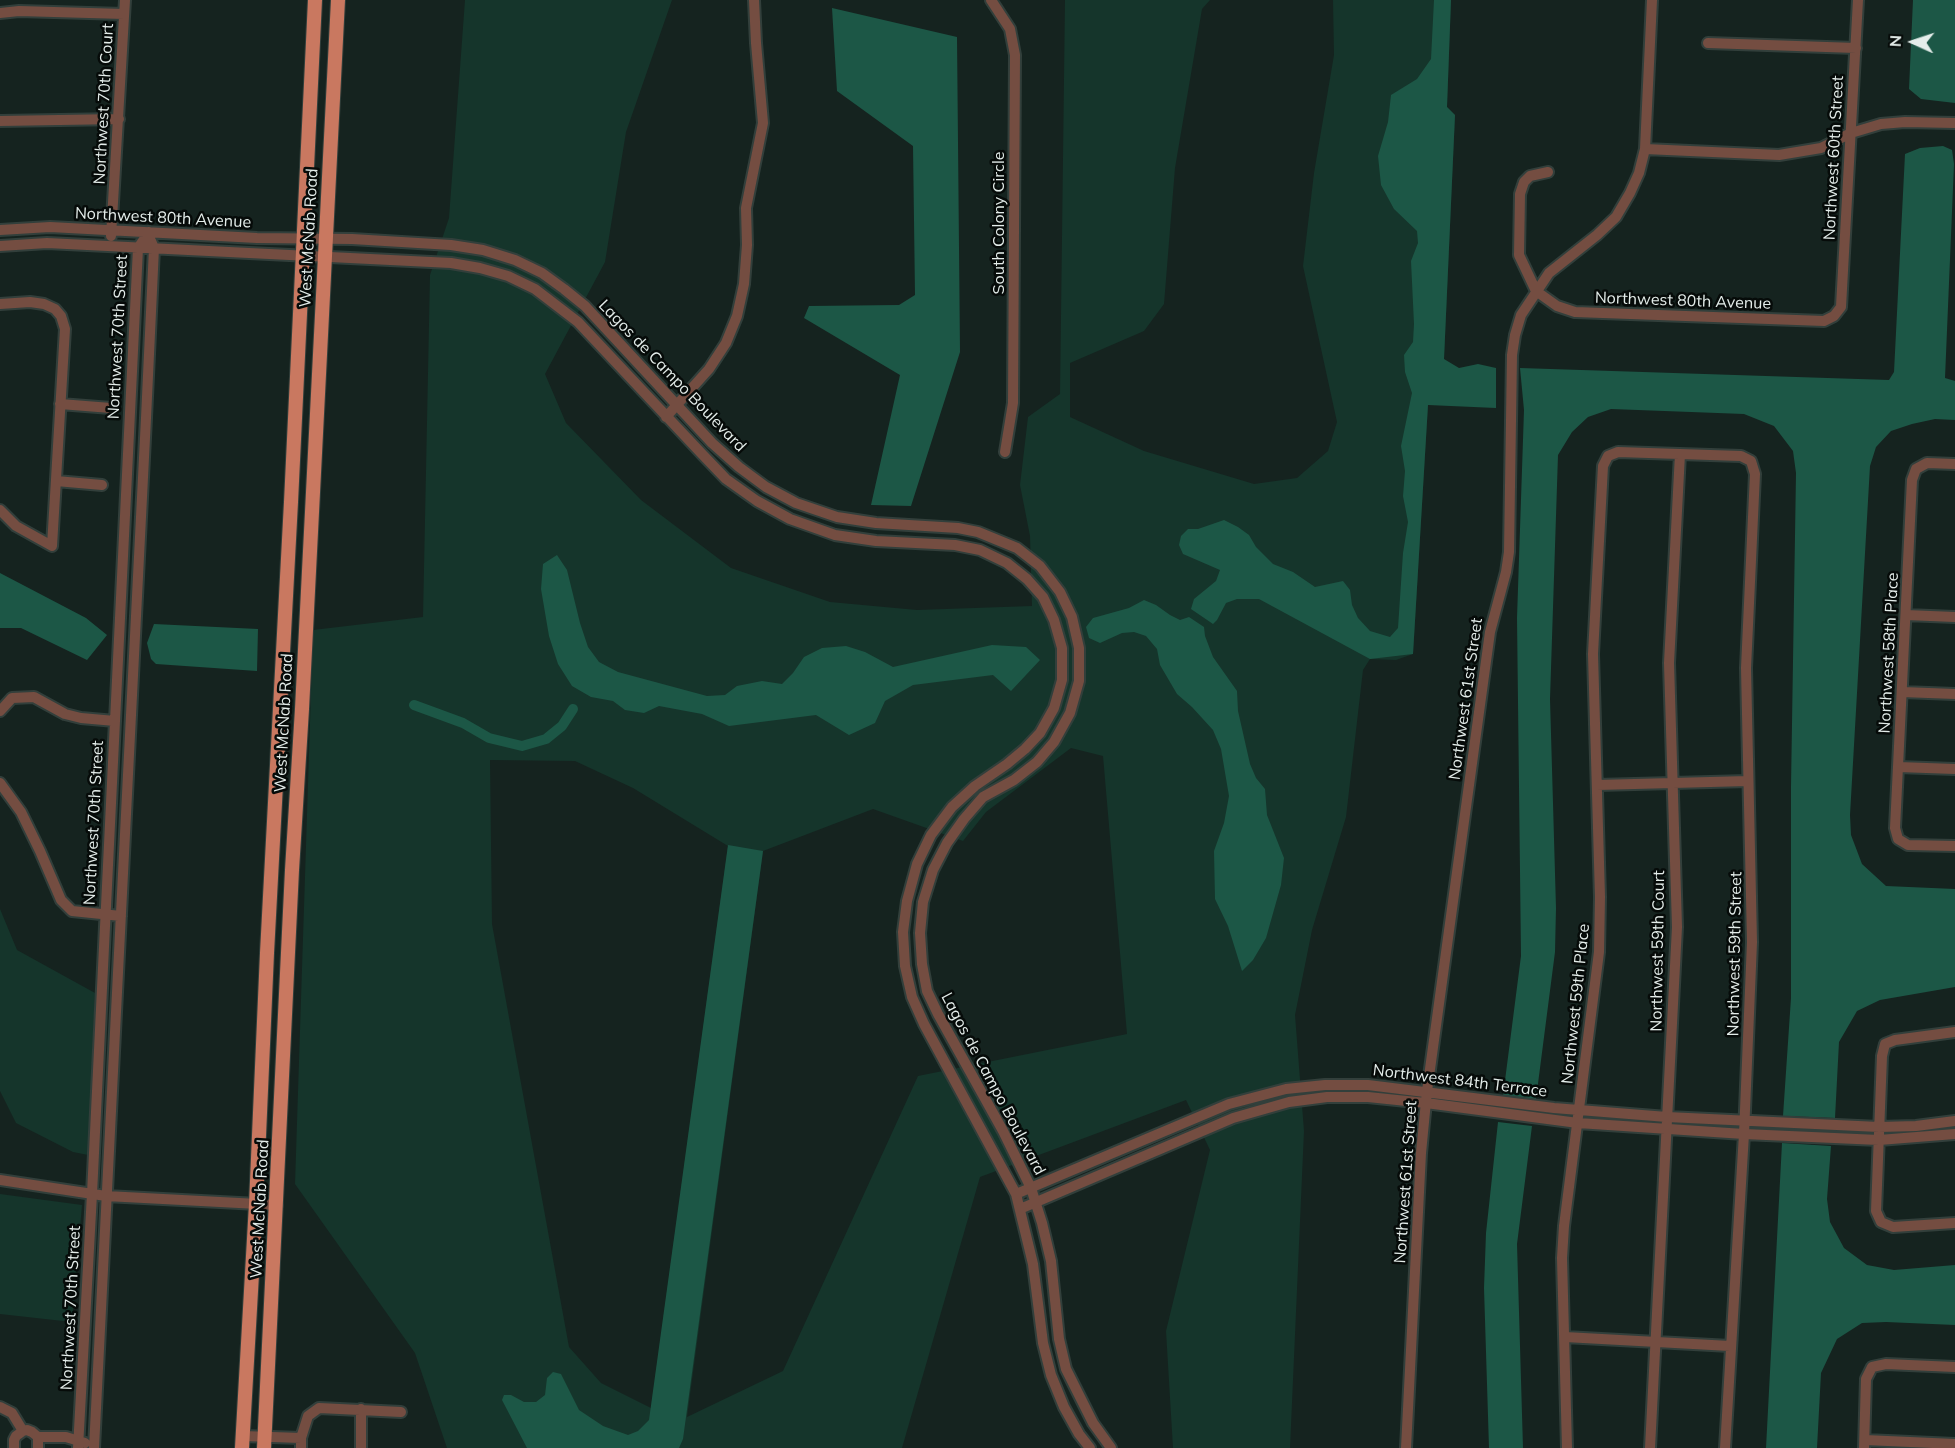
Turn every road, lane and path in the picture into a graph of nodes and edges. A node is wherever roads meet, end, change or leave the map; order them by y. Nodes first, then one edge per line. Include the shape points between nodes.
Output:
1 (125, 0) edge
2 (338, 0) edge
3 (754, 0) edge
4 (992, 0) edge
5 (1652, 0) edge
6 (1858, 0) edge
7 (315, 2) edge
8 (19, 6) edge
9 (0, 13) edge
10 (124, 14) junction
11 (1708, 43) dead end
12 (1856, 48) junction
13 (335, 63) junction
14 (119, 119) junction
15 (0, 121) edge
16 (1955, 123) edge
17 (1851, 133) junction
18 (1645, 149) junction
19 (1548, 172) dead end
20 (0, 230) edge
21 (112, 231) junction
22 (149, 232) junction
23 (303, 239) junction
24 (326, 239) junction
25 (0, 246) edge
26 (111, 246) junction
27 (138, 248) junction
28 (153, 248) junction
29 (302, 256) junction
30 (324, 256) junction
31 (1536, 291) junction
32 (0, 304) edge
33 (1834, 316) joint
34 (627, 350) junction
35 (615, 362) junction
36 (60, 404) junction
37 (677, 404) junction
38 (111, 408) dead end
39 (666, 417) junction
40 (1005, 452) dead end
41 (1680, 454) junction
42 (1955, 464) edge
43 (56, 481) junction
44 (102, 485) dead end
45 (0, 510) edge
46 (978, 532) junction
47 (989, 554) junction
48 (1906, 615) junction
49 (1955, 617) edge
50 (1902, 692) junction
51 (1955, 694) edge
52 (0, 711) edge
53 (115, 721) junction
54 (1898, 767) junction
55 (1955, 769) edge
56 (1748, 782) junction
57 (0, 783) edge
58 (1672, 783) junction
59 (1597, 785) junction
60 (1955, 846) edge
61 (105, 915) junction
62 (120, 916) junction
63 (1955, 1032) edge
64 (1427, 1091) junction
65 (1426, 1103) junction
66 (1580, 1110) junction
67 (1744, 1121) junction
68 (1955, 1121) edge
69 (1666, 1122) junction
70 (1578, 1124) junction
71 (1880, 1127) junction
72 (1744, 1134) junction
73 (1955, 1134) edge
74 (1879, 1140) junction
75 (0, 1180) edge
76 (1031, 1188) junction
77 (92, 1194) junction
78 (1016, 1194) junction
79 (106, 1197) junction
80 (1036, 1202) junction
81 (256, 1204) junction
82 (277, 1205) junction
83 (1020, 1209) junction
84 (1955, 1223) edge
85 (1565, 1337) junction
86 (1655, 1342) junction
87 (1730, 1346) junction
88 (84, 1348) junction
89 (99, 1349) junction
90 (1955, 1367) edge
91 (0, 1407) edge
92 (361, 1409) junction
93 (401, 1412) dead end
94 (23, 1431) junction
95 (242, 1442) edge
96 (265, 1442) edge
97 (38, 1443) edge
98 (301, 1443) edge
99 (78, 1444) edge
100 (1864, 1444) edge
101 (1955, 1444) edge
102 (92, 1447) edge
103 (14, 1448) edge
104 (361, 1448) edge
105 (1090, 1448) edge
106 (1111, 1448) edge
107 (1406, 1448) edge
108 (1568, 1448) edge
109 (1650, 1448) edge
110 (1725, 1448) edge

1 - 10 street, Northwest 70th Court
2 - 13 main road, West McNab Road
3 - 37 street via 763,123 746,208 744,284 726,343 709,369
4 - 40 street, South Colony Circle via 1010,29 1015,55 1013,403
5 - 18 street, Northwest 61st Street
6 - 12 street, Northwest 60th Street
7 - 13 main road via 324,19 321,58
7 - 23 main road, West McNab Road
8 - 9 street
8 - 10 street
10 - 14 street, Northwest 70th Court
11 - 12 street
12 - 17 street, Northwest 60th Street
13 - 24 main road, West McNab Road
14 - 15 street
14 - 21 street, Northwest 70th Court
16 - 17 street via 1881,124
17 - 18 street via 1821,148 1779,155
17 - 33 street, Northwest 60th Street via 1841,307
18 - 31 street, Northwest 61st Street via 1639,173 1616,217 1550,273
19 - 31 street via 1530,176 1520,194 1519,255
20 - 21 street, Northwest 80th Avenue via 50,227
21 - 22 street, Northwest 80th Avenue
21 - 26 street, Northwest 70th Court
22 - 23 street, Northwest 80th Avenue
22 - 27 street, Northwest 70th Street
22 - 28 street, Northwest 70th Street
23 - 24 street, Northwest 80th Avenue
23 - 29 main road, West McNab Road
24 - 30 main road, West McNab Road
24 - 34 street, Lagos de Campo Boulevard via 452,245 515,260 564,289
25 - 26 street, Northwest 80th Avenue
26 - 27 street, Northwest 80th Avenue
27 - 28 street, Northwest 80th Avenue
27 - 53 street, Northwest 70th Street
28 - 29 street, Northwest 80th Avenue
28 - 62 street, Northwest 70th Street
29 - 30 street, Northwest 80th Avenue
29 - 81 main road, West McNab Road
30 - 35 street, Lagos de Campo Boulevard via 450,263 508,276 558,304
30 - 82 main road, West McNab Road
31 - 33 street, Northwest 80th Avenue via 1557,306 1575,312 1824,321
31 - 64 street, Northwest 61st Street via 1521,315 1512,355 1509,552 1490,632
32 - 36 street via 44,304 61,316 65,329
34 - 35 street
34 - 37 street, Lagos de Campo Boulevard
35 - 39 street, Lagos de Campo Boulevard
36 - 38 street
36 - 43 street
37 - 39 street
37 - 46 street, Lagos de Campo Boulevard via 739,467 796,503 837,518
39 - 47 street, Lagos de Campo Boulevard via 726,479 790,519 835,535 955,545
41 - 56 street, Northwest 59th Street via 1741,456 1752,461 1755,474 1746,668
41 - 58 street, Northwest 59th Court via 1669,663
41 - 59 street, Northwest 59th Place via 1618,452 1608,456 1602,466 1593,654
42 - 48 street, Northwest 58th Place via 1927,463 1916,469 1912,480
43 - 44 street
43 - 45 street via 52,546 16,526
46 - 47 street
46 - 76 street, Lagos de Campo Boulevard via 1017,548 1040,566 1060,592 1072,617 1079,648 1079,681 1070,713 1054,742 1014,780 983,797 947,843 923,902 920,933 927,991
47 - 78 street, Lagos de Campo Boulevard via 1028,579 1043,597 1062,648 1062,680 1054,708 1040,733 952,807 932,835 917,864 903,932 912,997
48 - 49 street
48 - 50 street, Northwest 58th Place
50 - 51 street
50 - 54 street, Northwest 58th Place
52 - 53 street via 12,698 34,697 65,714
53 - 61 street, Northwest 70th Street
54 - 55 street
54 - 60 street, Northwest 58th Place via 1894,828 1898,839 1908,845
56 - 58 street
56 - 67 street, Northwest 59th Street via 1752,942
57 - 61 street via 21,812 61,900 72,911
58 - 59 street
58 - 69 street, Northwest 59th Court via 1677,927
59 - 66 street, Northwest 59th Place via 1599,952
61 - 62 street
61 - 77 street, Northwest 70th Street
62 - 79 street, Northwest 70th Street
63 - 71 street via 1885,1044
64 - 65 street, Northwest 61st Street
64 - 66 street, Northwest 84th Terrace
64 - 76 street, Northwest 84th Terrace via 1368,1084 1286,1089 1229,1104
65 - 70 street, Northwest 84th Terrace
65 - 80 street, Northwest 84th Terrace via 1368,1097 1288,1102 1233,1118
65 - 107 street, Northwest 61st Street
66 - 69 street, Northwest 84th Terrace
66 - 70 street, Northwest 59th Place
67 - 69 street, Northwest 84th Terrace
67 - 71 street, Northwest 84th Terrace
67 - 72 street, Northwest 59th Street
68 - 71 street, Northwest 84th Terrace
69 - 70 street, Northwest 84th Terrace
69 - 72 street, Northwest 84th Terrace
69 - 86 street, Northwest 59th Court
70 - 85 street, Northwest 59th Place via 1562,1258
71 - 74 street
72 - 74 street, Northwest 84th Terrace
72 - 87 street, Northwest 59th Street
73 - 74 street, Northwest 84th Terrace
74 - 84 street via 1876,1211 1881,1222 1893,1227
75 - 77 street
76 - 78 street, Northwest 84th Terrace
76 - 80 street, Lagos de Campo Boulevard
77 - 79 street
77 - 88 street, Northwest 70th Street
78 - 83 street, Lagos de Campo Boulevard
79 - 81 street
79 - 89 street, Northwest 70th Street
80 - 83 street, Northwest 84th Terrace
80 - 106 street, Lagos de Campo Boulevard via 1051,1261 1066,1369 1093,1423
81 - 82 street
81 - 95 main road, West McNab Road
82 - 96 main road, West McNab Road
83 - 105 street, Lagos de Campo Boulevard via 1051,1375 1064,1407
85 - 86 street
85 - 108 street, Northwest 59th Place
86 - 87 street
86 - 109 street, Northwest 59th Court
87 - 110 street, Northwest 59th Street
88 - 89 street
88 - 99 street, Northwest 70th Street
89 - 102 street, Northwest 70th Street
90 - 100 street via 1872,1367 1866,1378
91 - 94 street via 12,1413
92 - 93 street
92 - 98 street via 318,1408 308,1416
92 - 104 street
94 - 97 street via 32,1432
94 - 103 street via 16,1436
95 - 96 street
96 - 98 street
97 - 99 street via 66,1437
99 - 102 street
100 - 101 street

